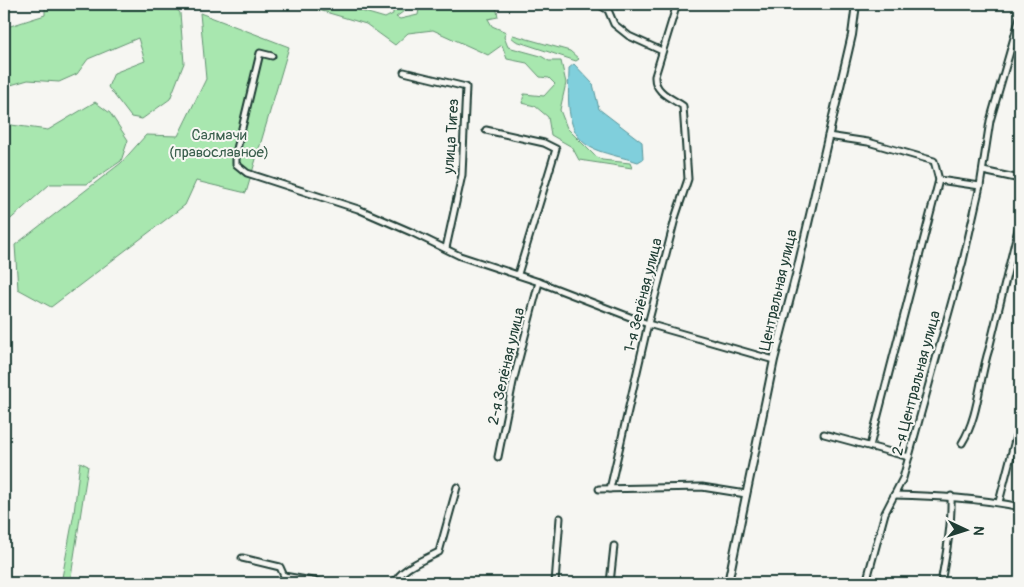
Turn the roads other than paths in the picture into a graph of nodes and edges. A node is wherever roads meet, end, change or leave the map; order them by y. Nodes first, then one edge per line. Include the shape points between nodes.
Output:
1 (598, 4) edge
2 (677, 4) edge
3 (856, 4) edge
4 (1020, 17) edge
5 (662, 51) junction
6 (272, 56) dead end
7 (404, 72) dead end
8 (486, 130) dead end
9 (828, 136) junction
10 (983, 170) junction
11 (1020, 179) edge
12 (938, 180) junction
13 (980, 186) junction
14 (1020, 221) edge
15 (446, 248) junction
16 (518, 274) junction
17 (539, 282) junction
18 (648, 324) junction
19 (774, 360) junction
20 (1020, 421) edge
21 (824, 434) dead end
22 (962, 443) dead end
23 (870, 446) junction
24 (498, 457) dead end
25 (909, 457) junction
26 (457, 488) dead end
27 (600, 489) dead end
28 (610, 489) junction
29 (746, 494) junction
30 (894, 495) junction
31 (951, 496) junction
32 (999, 502) junction
33 (1020, 507) edge
34 (560, 518) dead end
35 (614, 546) dead end
36 (242, 558) dead end
37 (324, 583) edge
38 (395, 583) edge
39 (555, 583) edge
40 (610, 583) edge
41 (728, 583) edge
42 (866, 583) edge
43 (941, 583) edge

1 - 5 street via 608,10 614,24 629,36
2 - 5 street
3 - 9 street, Центральная улица via 852,35
4 - 10 street, 2-я Центральная улица via 990,121
5 - 18 street, 1-я Зелёная улица via 654,83 683,106 688,179
6 - 15 street via 260,53 236,164 247,173 358,209
7 - 15 street, улица Тигез via 466,87 462,175
8 - 16 street via 556,148
9 - 12 street via 868,142 934,161
9 - 19 street, Центральная улица
10 - 11 street
10 - 13 street, 2-я Центральная улица
12 - 13 street
12 - 23 street, 2-я Центральная улица
13 - 25 street, 2-я Центральная улица via 963,261
14 - 22 street via 973,418
15 - 16 street via 460,256
16 - 17 street
17 - 18 street
17 - 24 street, 2-я Зелёная улица via 513,382
18 - 19 street
18 - 28 street, 1-я Зелёная улица
19 - 29 street, Центральная улица
20 - 32 street
21 - 23 street
23 - 25 street
25 - 30 street, 2-я Центральная улица
26 - 38 street via 439,552 404,571
27 - 28 street
28 - 29 street via 702,487
29 - 41 street, Центральная улица
30 - 31 street
30 - 42 street, 2-я Центральная улица via 885,514
31 - 32 street
31 - 43 street
32 - 33 street
34 - 39 street
35 - 40 street
36 - 37 street via 280,567 284,576

